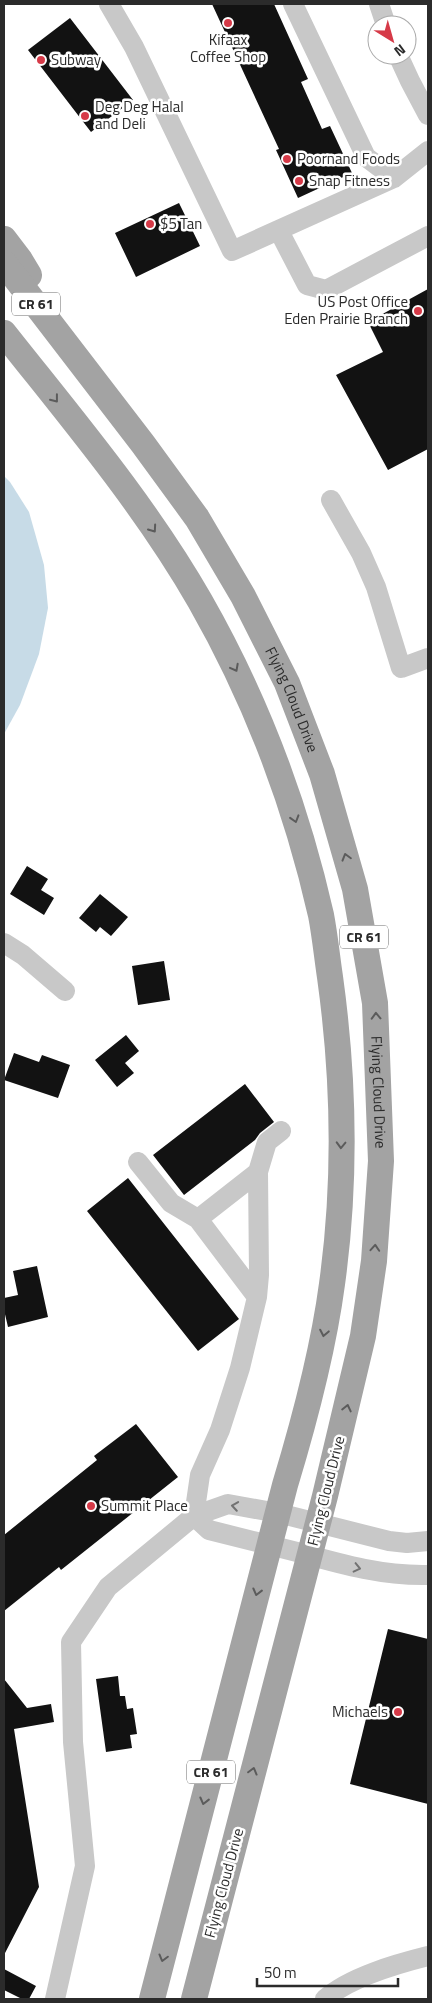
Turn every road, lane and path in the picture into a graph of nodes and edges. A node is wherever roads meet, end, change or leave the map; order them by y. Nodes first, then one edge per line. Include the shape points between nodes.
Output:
1 (109, 4) edge
2 (293, 4) edge
3 (403, 65) edge
4 (428, 115) edge
5 (428, 151) edge
6 (394, 178) junction
7 (279, 231) junction
8 (428, 236) edge
9 (4, 238) edge
10 (4, 263) edge
11 (4, 333) edge
12 (4, 339) edge
13 (68, 346) junction
14 (35, 372) junction
15 (331, 500) dead end
16 (428, 658) edge
17 (4, 943) edge
18 (65, 991) dead end
19 (281, 1131) dead end
20 (138, 1162) dead end
21 (258, 1172) junction
22 (198, 1219) junction
23 (257, 1297) junction
24 (278, 1513) junction
25 (194, 1516) junction
26 (318, 1523) junction
27 (428, 1541) edge
28 (269, 1545) junction
29 (310, 1556) junction
30 (428, 1575) edge
31 (428, 1956) edge
32 (54, 1999) edge
33 (152, 1999) edge
34 (194, 1999) edge
35 (325, 1999) edge

1 - 7 street via 134,47 232,251
2 - 6 street via 366,157
3 - 4 street
5 - 6 street
6 - 7 street
7 - 8 street via 307,285 326,290
9 - 13 main road via 20,260
10 - 13 main road, Flying Cloud Drive / CR 61
11 - 14 main road, CR 61
12 - 14 main road
26 -> 13 main road, Flying Cloud Drive / CR 61 via 363,1336 374,1261 382,1162 375,1003 355,889 322,774 287,683 243,596 197,518
14 -> 24 main road, CR 61 via 118,479 174,559 231,660 287,794 322,919 335,1012 341,1096 336,1249 322,1346
15 - 16 street via 376,587 401,668
17 - 18 street
19 - 21 street via 267,1142
20 - 22 street via 171,1203
21 - 22 street
21 - 23 street
22 - 23 street
23 - 25 street via 240,1368 220,1430 200,1475
24 -> 25 street via 228,1504
24 - 26 street
24 - 28 main road, CR 61
25 - 28 street via 209,1530
25 - 32 street via 108,1586 71,1642 73,1742 85,1866
26 - 27 street via 389,1541
26 - 29 main road, Flying Cloud Drive / CR 61
28 - 29 street
28 -> 33 main road, CR 61
29 -> 30 street via 372,1572
34 -> 29 main road, Flying Cloud Drive / CR 61
31 - 35 street via 372,1974

